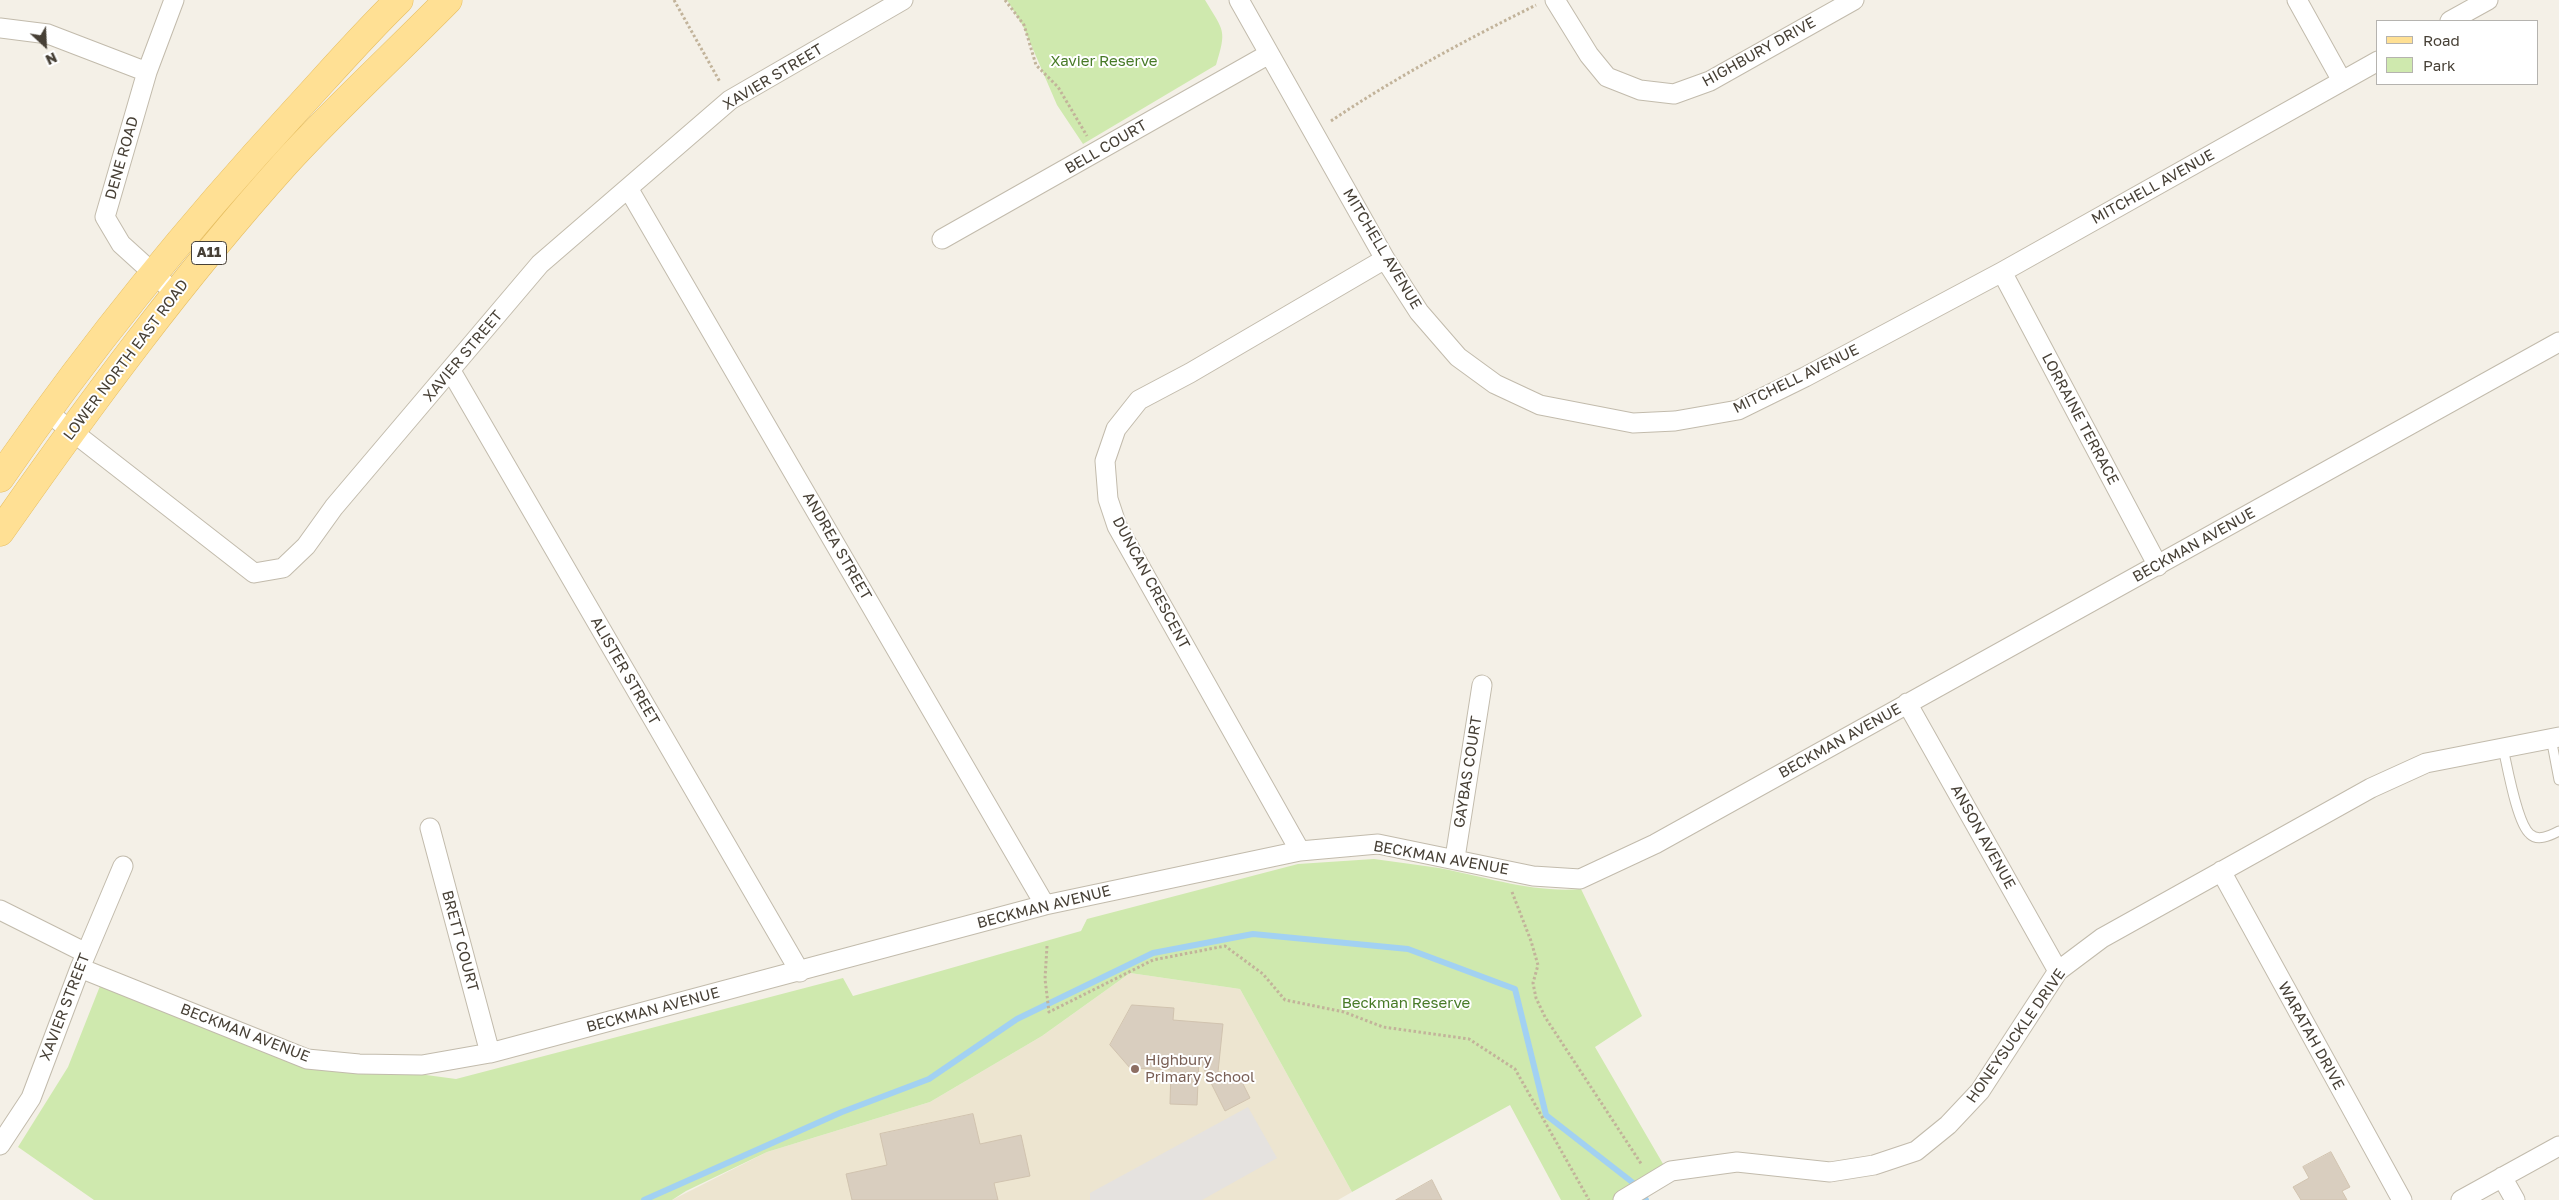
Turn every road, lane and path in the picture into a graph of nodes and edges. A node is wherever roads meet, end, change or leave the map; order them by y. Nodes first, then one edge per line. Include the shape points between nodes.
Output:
1 (174, 0) edge
2 (399, 0) edge
3 (448, 0) edge
4 (674, 0) edge
5 (903, 0) edge
6 (1005, 0) edge
7 (1239, 0) edge
8 (1854, 0) edge
9 (2297, 0) edge
10 (2488, 0) edge
11 (1546, 2) edge
12 (2452, 20) edge
13 (0, 28) edge
14 (1269, 54) junction
15 (2376, 62) edge
16 (148, 72) junction
17 (2342, 81) junction
18 (730, 100) junction
19 (1314, 132) junction
20 (1096, 152) junction
21 (628, 188) junction
22 (942, 239) dead end
23 (1385, 259) junction
24 (152, 272) junction
25 (2002, 272) junction
26 (175, 293) junction
27 (2559, 342) edge
28 (451, 371) junction
29 (46, 411) junction
30 (71, 431) junction
31 (0, 478) edge
32 (0, 532) edge
33 (2158, 566) junction
34 (1482, 685) dead end
35 (1907, 703) junction
36 (2555, 737) edge
37 (2503, 748) junction
38 (2559, 780) edge
39 (430, 828) dead end
40 (2559, 830) edge
41 (1300, 851) junction
42 (1455, 858) junction
43 (123, 866) dead end
44 (1503, 869) junction
45 (2221, 871) junction
46 (1045, 905) junction
47 (0, 910) edge
48 (1047, 946) dead end
49 (83, 960) junction
50 (800, 972) junction
51 (2058, 972) junction
52 (490, 1053) junction
53 (0, 1145) edge
54 (2559, 1146) edge
55 (2502, 1177) junction
56 (1653, 1182) junction
57 (1589, 1200) edge
58 (1623, 1200) edge
59 (2402, 1200) edge
60 (2461, 1200) edge
61 (2515, 1200) edge

1 - 16 street, DENE ROAD
2 - 24 main road, LOWER NORTH EAST ROAD / A11 via 264,144
3 - 26 main road, LOWER NORTH EAST ROAD / A11 via 286,163
4 - 18 path
5 - 18 street, XAVIER STREET
6 - 20 path via 1024,25 1036,65 1058,88
7 - 14 street, MITCHELL AVENUE
8 - 11 street, HIGHBURY DRIVE via 1710,81 1674,94 1640,90 1607,77
9 - 17 street
10 - 12 street
11 - 19 path via 1473,36 1371,94
13 - 16 street via 48,34
14 - 19 street, MITCHELL AVENUE
14 - 20 street, BELL COURT
15 - 17 street, MITCHELL AVENUE
16 - 24 street, DENE ROAD via 105,217 121,244
17 - 25 street, MITCHELL AVENUE
18 - 21 street, XAVIER STREET
19 - 23 street, MITCHELL AVENUE
20 - 22 street, BELL COURT
21 - 28 street, XAVIER STREET via 540,264
21 - 46 street, ANDREA STREET
23 - 25 street, MITCHELL AVENUE via 1419,312 1458,357 1495,384 1540,406 1633,423 1676,421 1738,410
23 - 41 street, DUNCAN CRESCENT via 1139,400 1116,429 1106,461 1108,499 1117,526
24 - 26 street, DENE ROAD
24 - 29 main road, LOWER NORTH EAST ROAD / A11
25 - 33 street, LORRAINE TERRACE
26 - 30 main road, LOWER NORTH EAST ROAD / A11
27 - 33 street, BECKMAN AVENUE
28 - 30 street, XAVIER STREET via 334,507 306,546 283,568 254,573
28 - 50 street, ALISTER STREET
29 - 30 street, XAVIER STREET
29 - 31 main road, LOWER NORTH EAST ROAD / A11
30 - 32 main road, LOWER NORTH EAST ROAD / A11
33 - 35 street, BECKMAN AVENUE
34 - 42 street, GAYBAS COURT
35 - 44 street, BECKMAN AVENUE via 1655,844 1588,876 1580,879 1534,876
35 - 51 street, ANSON AVENUE
36 - 37 street, HONEYSUCKLE DRIVE
36 - 38 lane, HONEYSUCKLE DRIVE
37 - 40 lane via 2522,821 2530,834 2538,838
37 - 45 street, HONEYSUCKLE DRIVE via 2426,763 2372,788
39 - 52 street, BRETT COURT
41 - 42 street, BECKMAN AVENUE via 1378,844
41 - 46 street, BECKMAN AVENUE
42 - 44 street, BECKMAN AVENUE
43 - 49 street, XAVIER STREET
44 - 56 path via 1538,965 1533,983 1545,1017
45 - 51 street, HONEYSUCKLE DRIVE via 2102,938
45 - 59 street, WARATAH DRIVE
46 - 50 street, BECKMAN AVENUE
47 - 49 street, BECKMAN AVENUE
48 - 57 path via 1045,979 1049,1012 1153,960 1225,946 1263,974 1285,1000 1344,1012 1382,1027 1469,1039 1515,1069
49 - 52 street, BECKMAN AVENUE via 307,1059 422,1065
49 - 53 street, XAVIER STREET via 31,1098
50 - 52 street, BECKMAN AVENUE
51 - 56 street, HONEYSUCKLE DRIVE via 1980,1091 1948,1125 1916,1151 1874,1165 1830,1172 1736,1162 1672,1171
54 - 55 street
55 - 60 street
55 - 61 street
56 - 58 street, HONEYSUCKLE DRIVE

